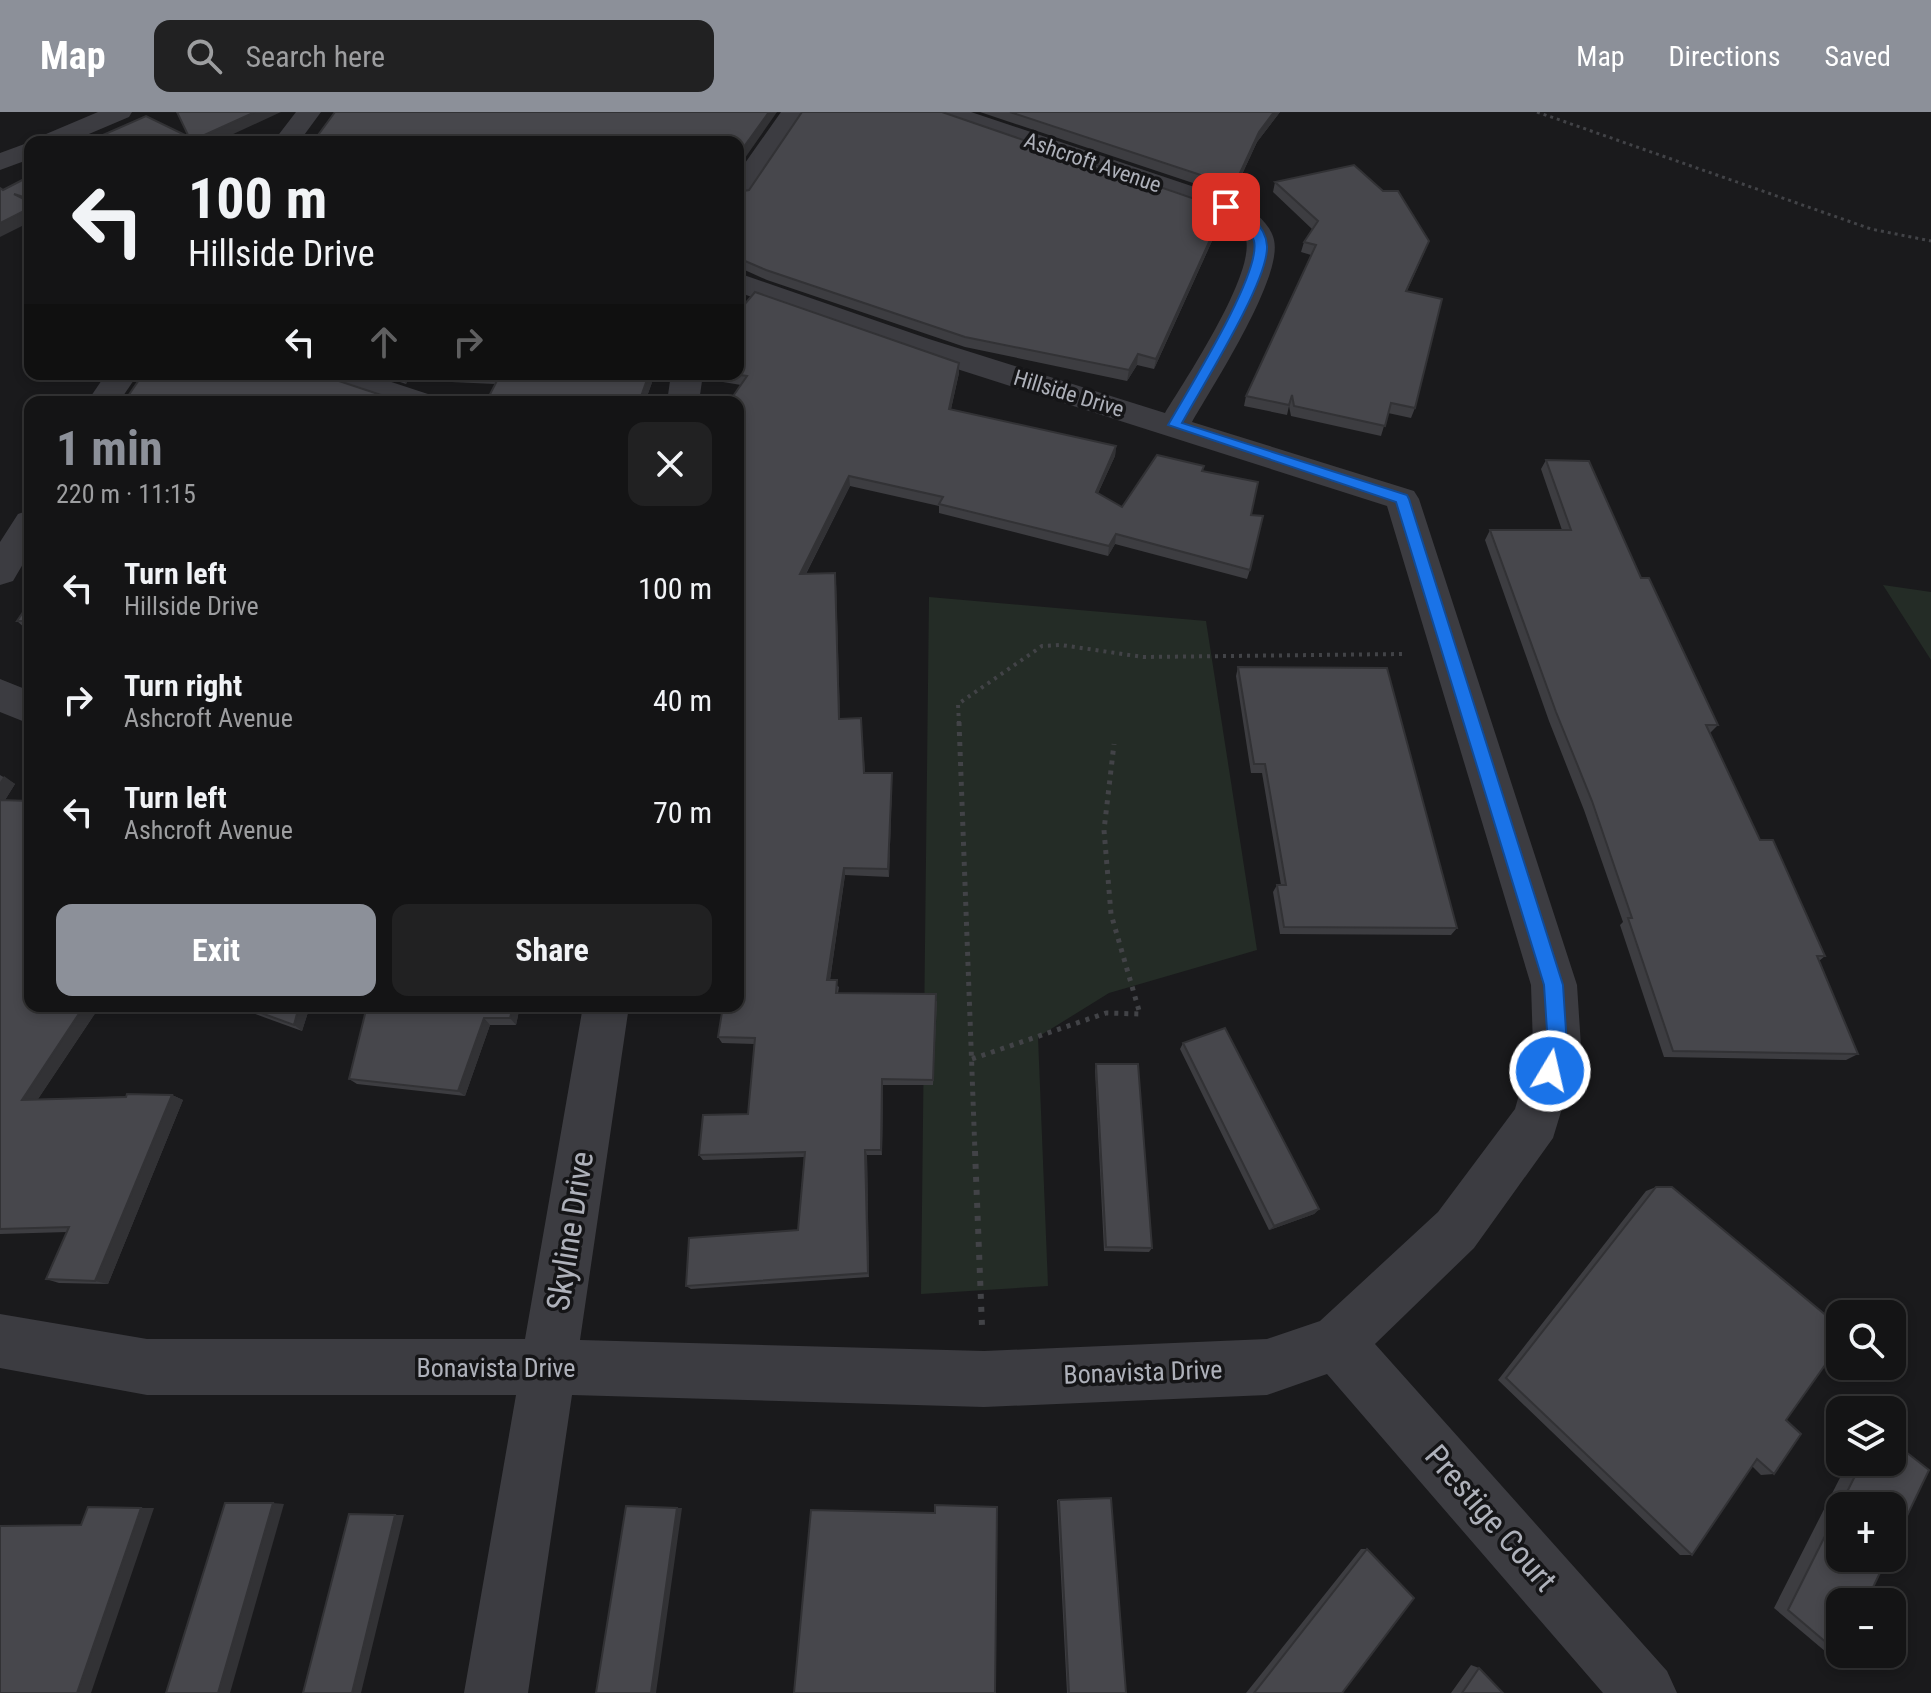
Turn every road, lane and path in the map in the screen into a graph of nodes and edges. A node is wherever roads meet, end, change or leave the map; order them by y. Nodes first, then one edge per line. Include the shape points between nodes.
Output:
1 (120, 112) edge
2 (309, 112) edge
3 (794, 112) edge
4 (946, 112) edge
5 (1537, 112) edge
6 (62, 136) edge
7 (295, 136) edge
8 (24, 152) edge
9 (0, 162) edge
10 (744, 183) edge
11 (1931, 241) edge
12 (744, 284) edge
13 (353, 380) edge
14 (402, 396) edge
15 (1174, 425) junction
16 (1402, 499) joint
17 (24, 532) edge
18 (0, 572) edge
19 (1450, 654) junction
20 (0, 694) edge
21 (24, 706) edge
22 (1114, 744) dead end
23 (605, 1012) edge
24 (972, 1059) junction
25 (0, 1341) edge
26 (1337, 1343) junction
27 (548, 1367) junction
28 (984, 1379) junction
29 (496, 1693) edge
30 (1645, 1693) edge

1 - 6 street
2 - 7 street
3 - 10 street
4 - 15 street, Ashcroft Avenue via 1226,207 1251,223 1261,246 1254,275
5 - 11 path via 1871,229
8 - 9 street
12 - 15 street, Hillside Drive via 918,346
13 - 14 street
15 - 16 street, Hillside Drive
16 - 19 street, Bonavista Drive
17 - 18 street
19 - 24 path via 1143,657 1042,646 958,704
19 - 26 street, Bonavista Drive via 1554,985 1557,1046 1536,1121 1474,1206 1456,1230
20 - 21 street
22 - 24 path via 1104,830 1111,914 1140,1014 1106,1013
23 - 27 street, Skyline Drive
24 - 28 path
25 - 27 street, Bonavista Drive via 147,1367
26 - 28 street, Bonavista Drive via 1267,1367
26 - 30 street, Prestige Court
27 - 28 street, Bonavista Drive
27 - 29 street, Skyline Drive

